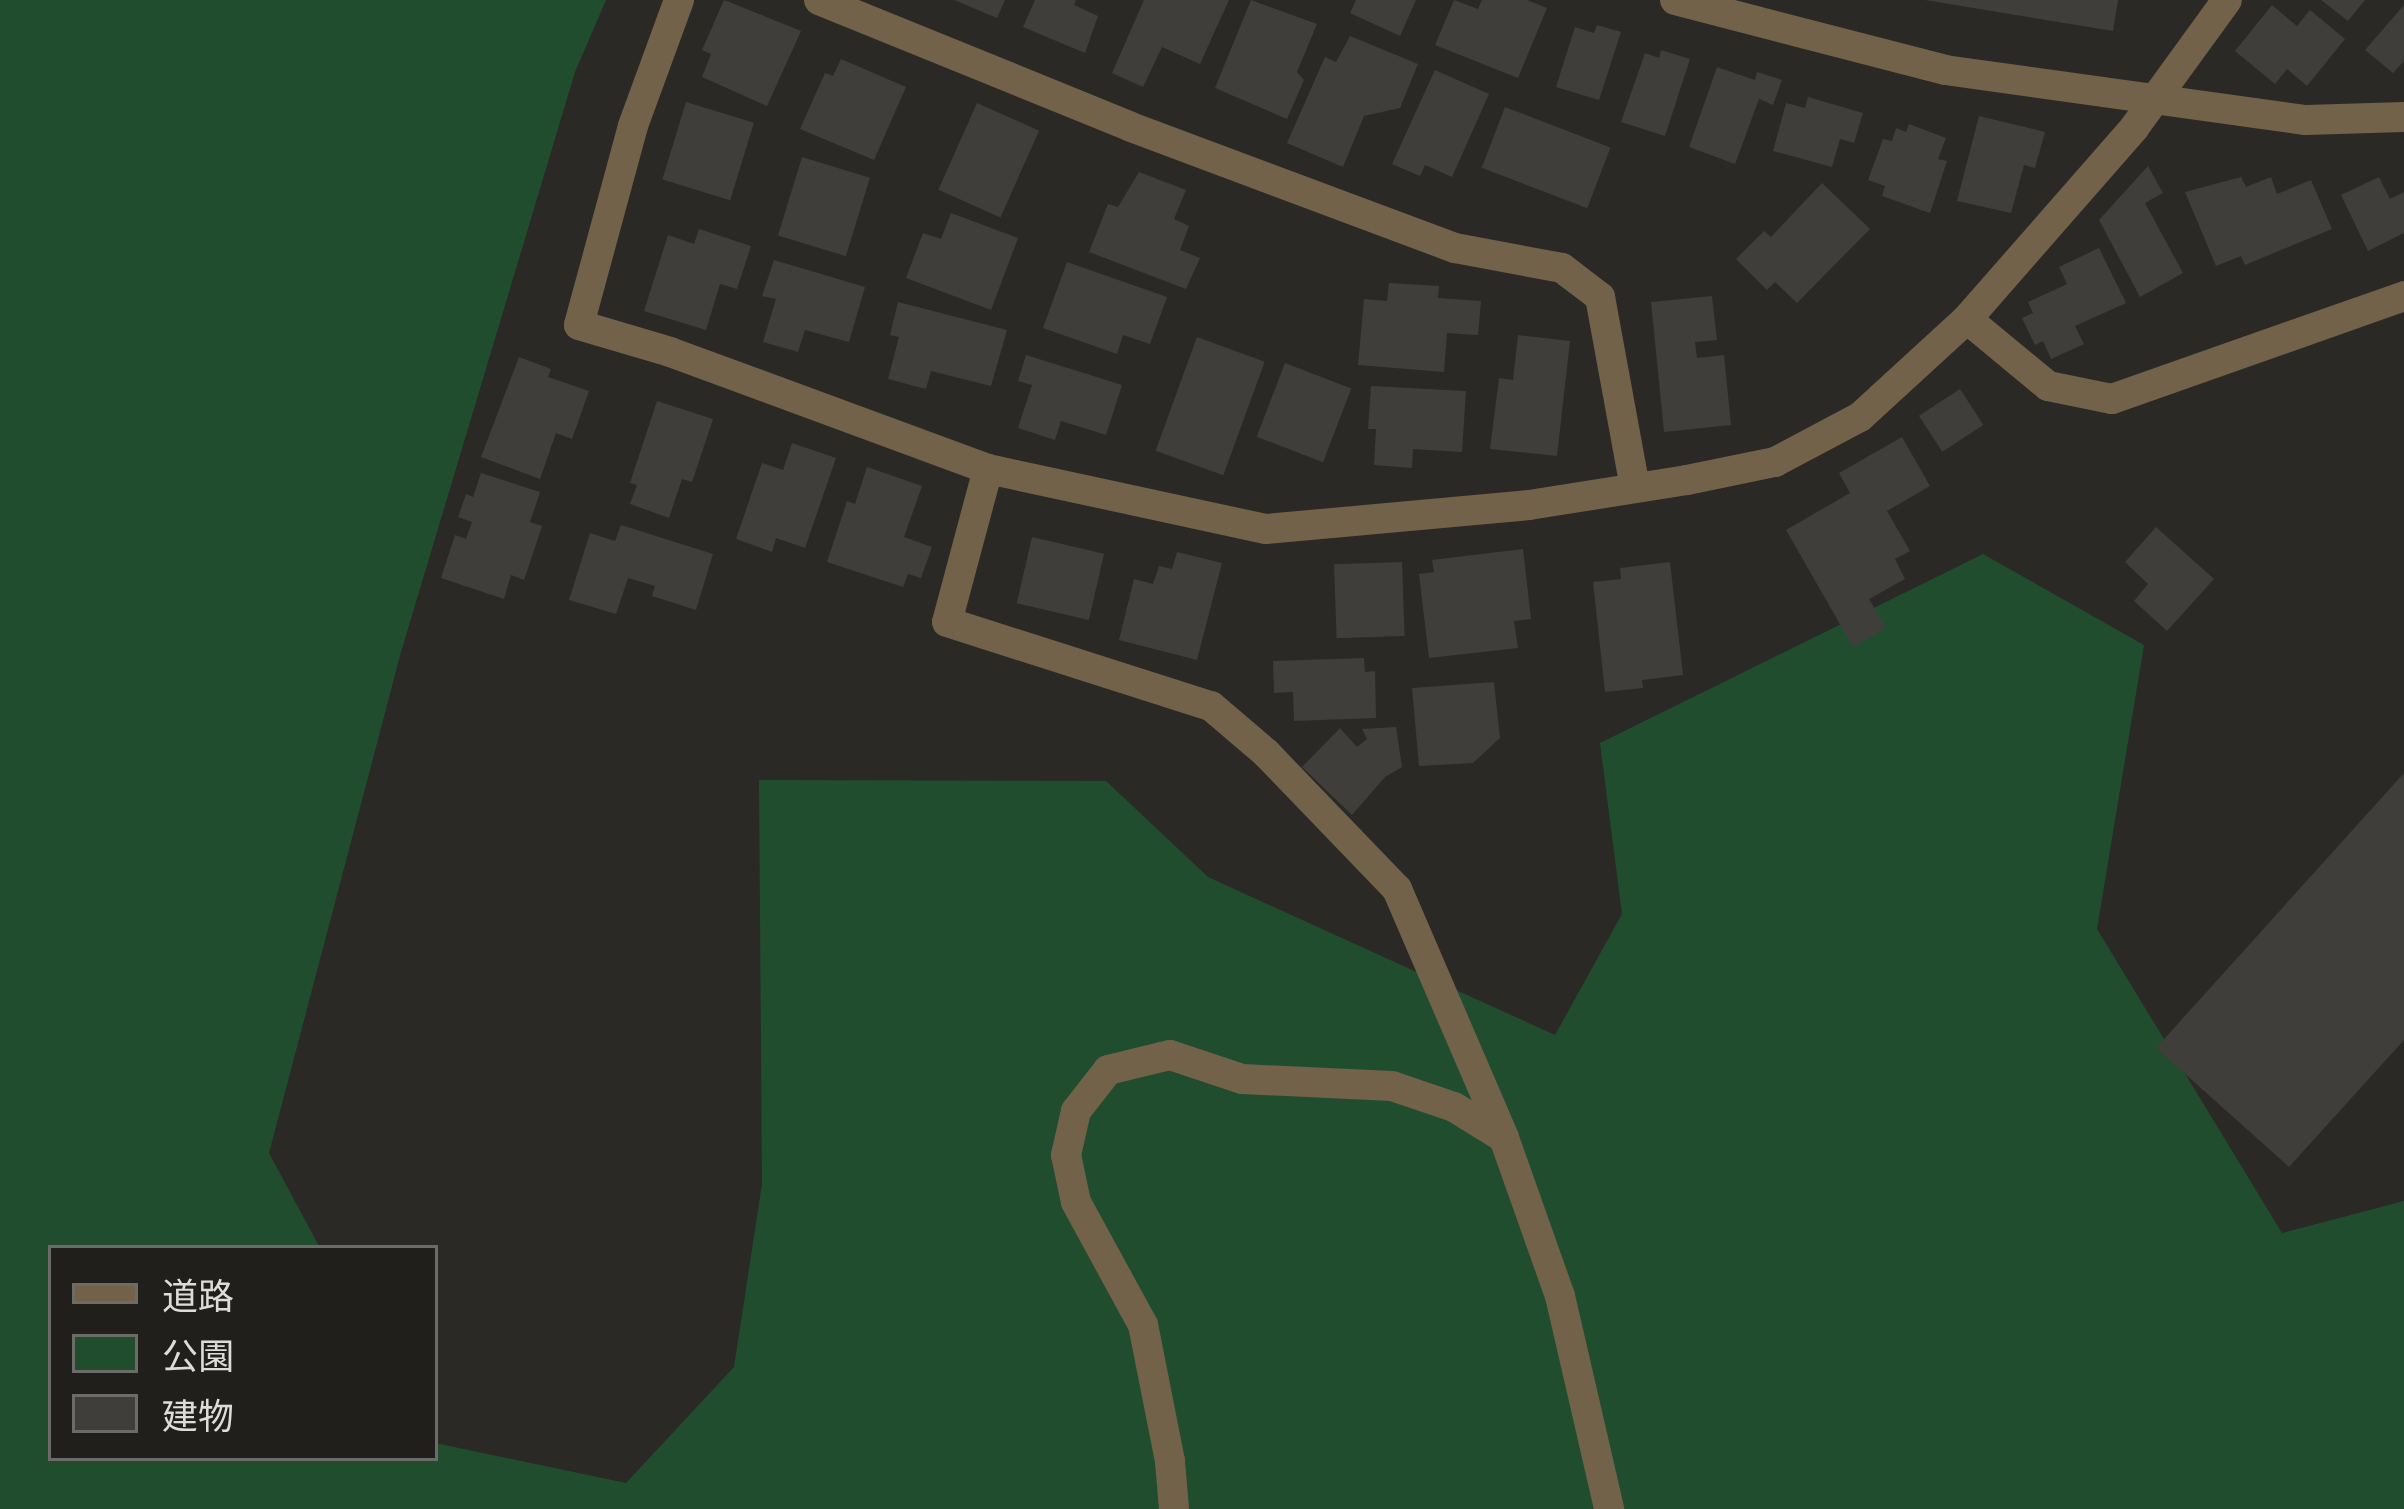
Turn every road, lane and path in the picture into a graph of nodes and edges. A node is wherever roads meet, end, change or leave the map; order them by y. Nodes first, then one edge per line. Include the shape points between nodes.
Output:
1 (679, 0) edge
2 (819, 0) edge
3 (1676, 0) edge
4 (2227, 0) edge
5 (2151, 100) junction
6 (2404, 117) edge
7 (2404, 296) edge
8 (1967, 319) junction
9 (988, 469) junction
10 (1635, 488) junction
11 (1504, 1138) junction
12 (1174, 1509) edge
13 (1609, 1509) edge

1 - 9 street via 632,126 579,326
2 - 10 street via 1455,248 1562,268 1600,297
3 - 5 street via 1945,70
4 - 5 street
5 - 6 street via 2306,120
5 - 8 street
7 - 8 street via 2113,399 2048,386
8 - 10 street via 1860,417 1774,462
9 - 10 street via 1266,529
9 - 11 street via 947,622 1211,706 1266,753 1397,890
11 - 12 street via 1454,1107 1392,1086 1241,1079 1170,1055 1108,1070 1076,1111 1066,1155 1076,1202 1143,1324
11 - 13 street via 1560,1296

